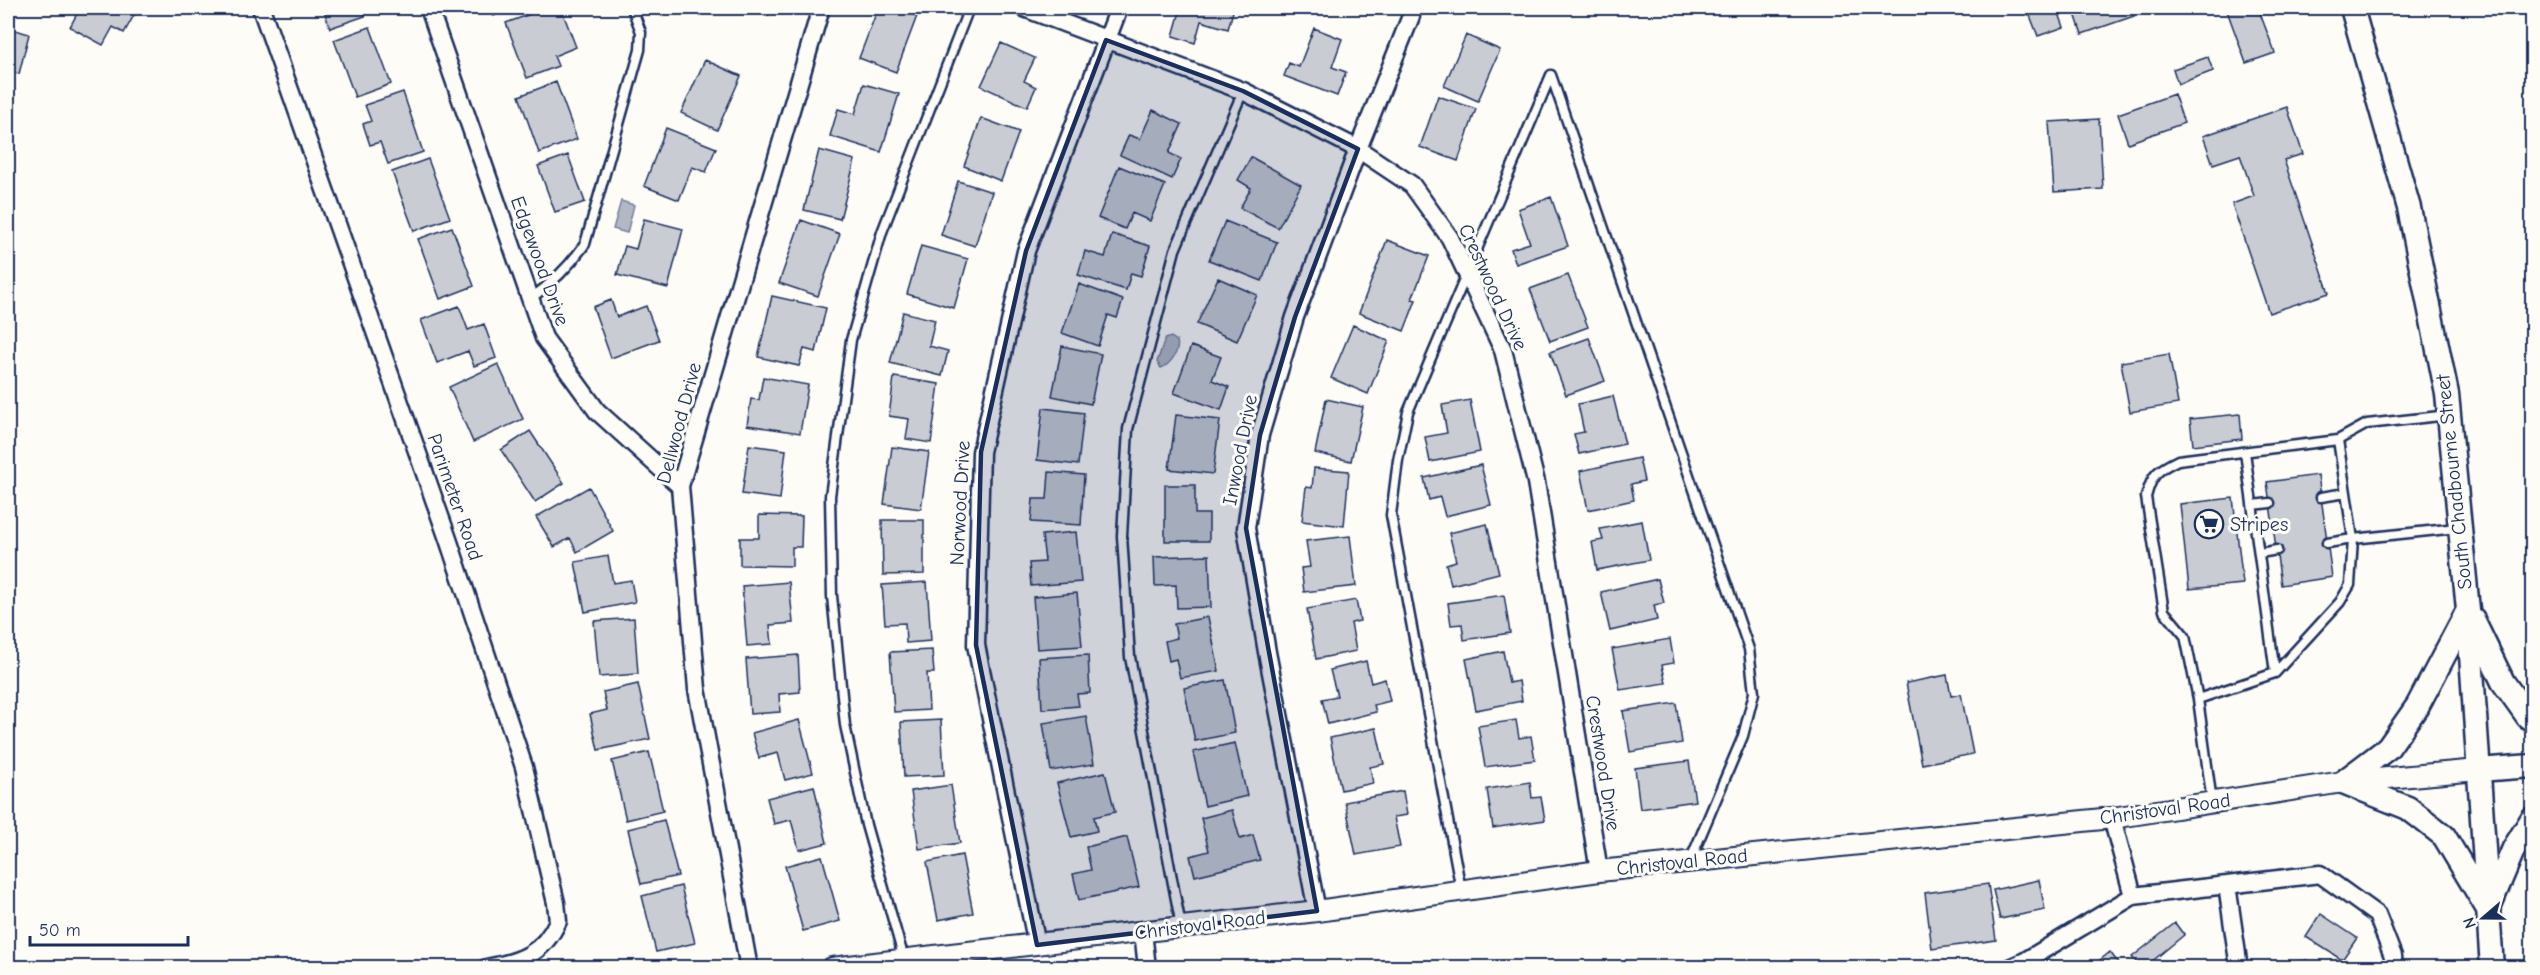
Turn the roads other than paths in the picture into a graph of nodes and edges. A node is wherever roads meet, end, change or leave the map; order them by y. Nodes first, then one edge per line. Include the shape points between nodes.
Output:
1 (261, 8) edge
2 (429, 8) edge
3 (632, 8) edge
4 (821, 8) edge
5 (969, 8) edge
6 (1024, 8) edge
7 (1119, 8) edge
8 (2352, 8) edge
9 (1411, 16) dead end
10 (1107, 40) junction
11 (1243, 91) junction
12 (1358, 149) junction
13 (1467, 274) junction
14 (530, 299) junction
15 (2449, 415) junction
16 (2338, 440) junction
17 (2245, 452) junction
18 (680, 486) junction
19 (2346, 493) junction
20 (2321, 497) dead end
21 (2270, 503) dead end
22 (2253, 505) junction
23 (2460, 528) junction
24 (2353, 539) junction
25 (2327, 543) dead end
26 (2277, 550) dead end
27 (2260, 553) junction
28 (2468, 610) junction
29 (2275, 673) junction
30 (2198, 699) junction
31 (2532, 720) edge
32 (2532, 766) edge
33 (2478, 770) junction
34 (2343, 782) junction
35 (2212, 802) junction
36 (2112, 818) junction
37 (2532, 819) edge
38 (1690, 862) junction
39 (1599, 871) junction
40 (2227, 885) junction
41 (1461, 890) junction
42 (2133, 896) junction
43 (2489, 909) junction
44 (1317, 911) junction
45 (1181, 927) junction
46 (1143, 931) junction
47 (1037, 945) junction
48 (894, 963) edge
49 (2020, 965) edge
50 (486, 968) edge
51 (749, 968) edge
52 (832, 968) edge
53 (1147, 968) edge
54 (2239, 968) edge
55 (2394, 968) edge
56 (2492, 968) edge

1 - 50 street, Parimeter Road via 452,550 535,809 558,921 550,938 536,951 519,960
2 - 14 street, Edgewood Drive
3 - 14 lane via 641,32 640,50 585,244 553,283
4 - 18 street, Dellwood Drive
5 - 48 lane via 882,232 851,340 830,496 832,596 845,725
6 - 10 street, Crestwood Drive
7 - 10 street, Norwood Drive
8 - 15 main road, South Chadbourne Street via 2409,208
9 - 12 street, Inwood Drive
10 - 11 street, Crestwood Drive
10 - 47 street, Norwood Drive via 1026,251 981,452 975,645
11 - 12 street, Crestwood Drive
11 - 45 lane via 1175,250 1128,429 1122,536 1130,657
12 - 13 street, Crestwood Drive via 1412,185 1450,238
12 - 44 street, Inwood Drive via 1295,316 1269,403 1260,435 1246,528
13 - 38 lane via 1551,75 1749,649 1754,693 1743,736
13 - 39 street, Crestwood Drive via 1503,350 1536,482
13 - 41 lane via 1408,412 1391,515
14 - 18 street, Edgewood Drive via 544,338 597,411
15 - 16 lane via 2367,424
15 - 23 main road, South Chadbourne Street
16 - 17 lane
16 - 19 lane
17 - 22 lane
17 - 30 lane via 2178,460 2151,479 2146,497 2164,611 2185,636
18 - 51 street, Dellwood Drive via 697,688
19 - 20 lane
19 - 24 lane
21 - 22 lane
22 - 27 lane
23 - 24 lane
23 - 28 main road, South Chadbourne Street
24 - 25 lane
24 - 29 lane via 2350,585 2340,602
26 - 27 lane
27 - 29 lane
28 - 31 main road via 2503,682
28 - 33 main road, South Chadbourne Street
28 - 34 main road via 2418,705 2388,748
29 - 30 lane
30 - 35 lane
32 - 33 main road, Christoval Road
33 - 34 street, Christoval Road
33 - 43 main road, South Chadbourne Street
34 - 35 street, Christoval Road
34 - 43 main road via 2409,808 2444,836
35 - 36 street, Christoval Road
36 - 38 street, Christoval Road
36 - 42 street
37 - 43 main road via 2514,848
38 - 39 street, Christoval Road
39 - 41 street, Christoval Road
40 - 42 street
40 - 54 street
40 - 55 street via 2320,874 2377,915
41 - 44 street, Christoval Road
42 - 49 street
43 - 56 main road, South Chadbourne Street
44 - 45 street, Christoval Road
45 - 46 street, Christoval Road
46 - 47 street, Christoval Road
46 - 53 street
47 - 48 street, Christoval Road
48 - 52 street, Christoval Road

